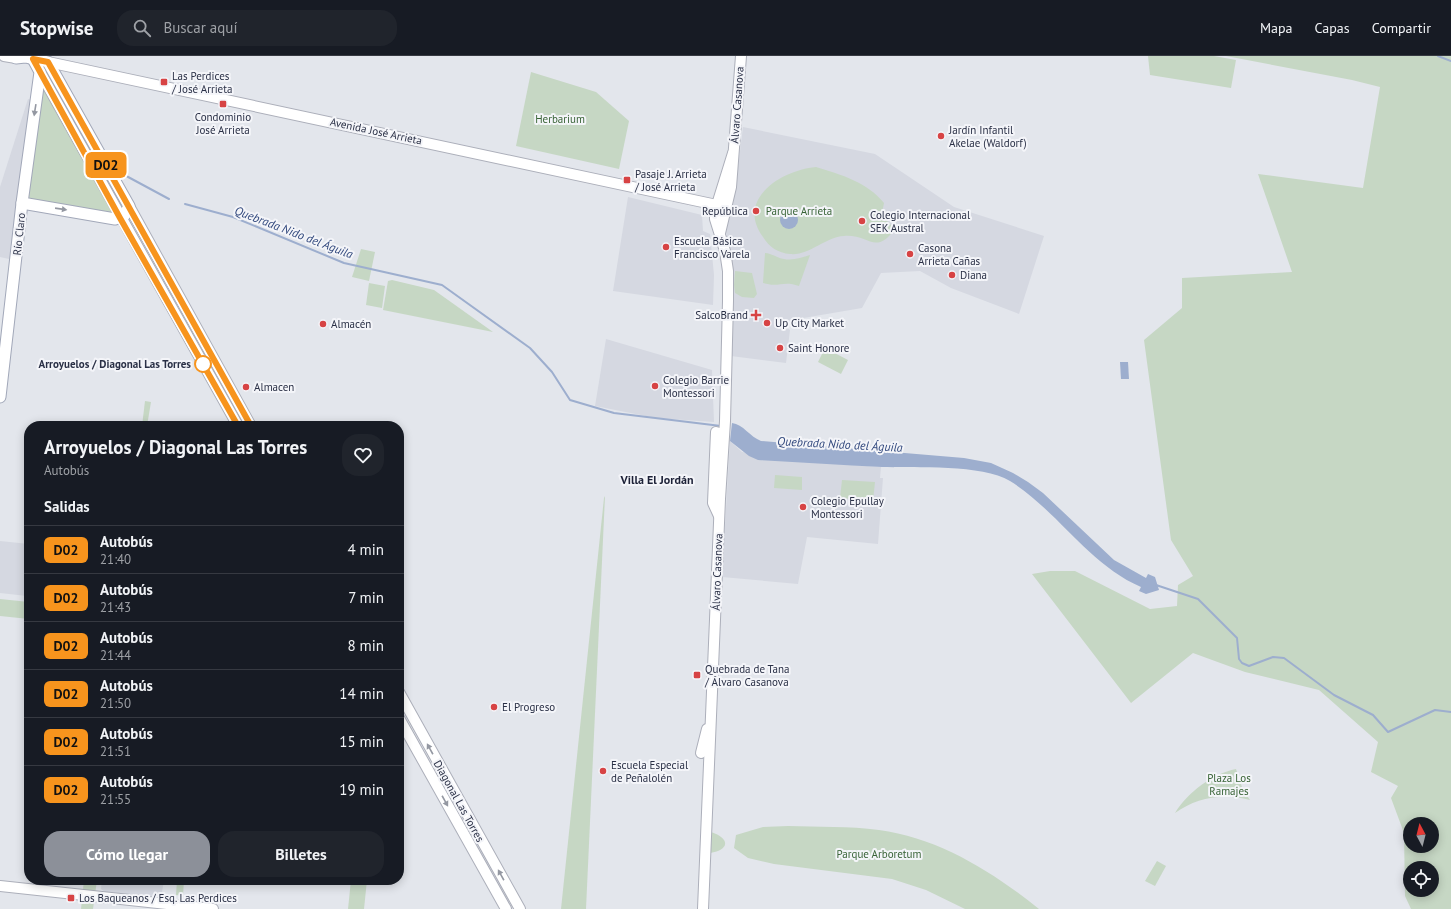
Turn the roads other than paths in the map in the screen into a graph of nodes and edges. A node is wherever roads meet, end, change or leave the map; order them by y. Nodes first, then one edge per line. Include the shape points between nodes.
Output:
1 (4, 56) edge
2 (741, 56) edge
3 (23, 57) edge
4 (48, 62) junction
5 (40, 72) junction
6 (22, 203) junction
7 (128, 206) junction
8 (721, 206) junction
9 (120, 218) junction
10 (0, 397) edge
11 (235, 421) edge
12 (248, 421) edge
13 (723, 429) junction
14 (719, 518) junction
15 (404, 701) edge
16 (712, 712) junction
17 (404, 727) edge
18 (701, 753) dead end
19 (0, 886) edge
20 (213, 909) edge
21 (506, 909) edge
22 (520, 909) edge
23 (703, 909) edge

1 - 3 street, Avenida José Arrieta
2 - 8 street, Álvaro Casanova via 731,187
3 - 4 main road, Avenida José Arrieta
3 - 5 main road
4 - 7 main road
4 - 8 street, Avenida José Arrieta
5 -> 6 main road, Río Claro
5 - 9 street
6 -> 9 main road
6 - 10 main road, Río Claro
7 - 9 main road via 127,213
7 - 12 street
8 - 13 street, Álvaro Casanova via 720,236 728,271
9 - 11 street
13 - 14 street, Álvaro Casanova
13 - 14 street, Álvaro Casanova via 713,504
14 - 16 street, Álvaro Casanova
22 -> 15 street, Diagonal Las Torres
16 - 18 street
16 - 23 street, Álvaro Casanova
17 -> 21 street, Diagonal Las Torres
19 - 20 street

